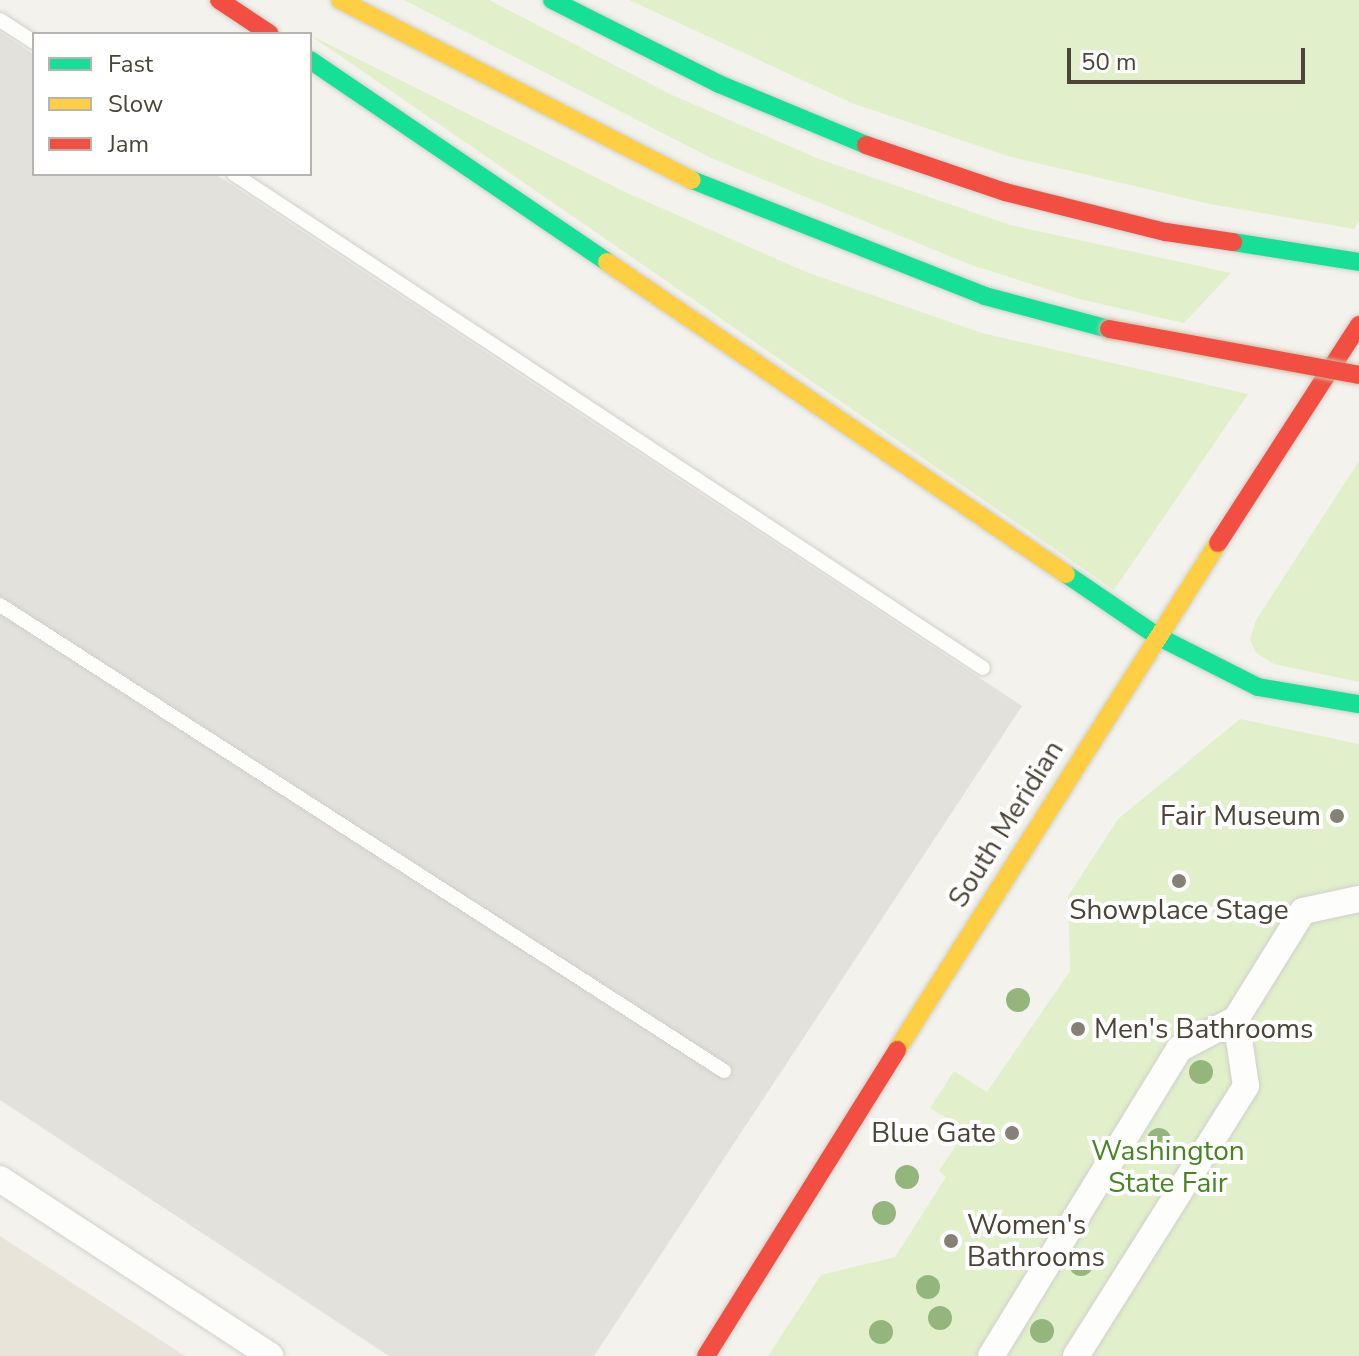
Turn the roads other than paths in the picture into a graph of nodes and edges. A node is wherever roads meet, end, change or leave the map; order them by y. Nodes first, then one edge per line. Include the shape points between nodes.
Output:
1 (219, 0) edge
2 (340, 0) edge
3 (552, 0) edge
4 (0, 20) edge
5 (267, 32) edge
6 (32, 41) edge
7 (312, 61) edge
8 (237, 176) edge
9 (1359, 262) edge
10 (1359, 325) edge
11 (1359, 375) edge
12 (0, 605) edge
13 (1157, 636) junction
14 (983, 668) dead end
15 (1359, 704) edge
16 (1359, 899) edge
17 (1236, 1019) junction
18 (724, 1071) dead end
19 (0, 1179) edge
20 (270, 1356) edge
21 (706, 1356) edge
22 (991, 1356) edge
23 (1076, 1356) edge

1 - 5 main road
2 - 11 main road, bridge via 711,190 972,291 1109,329
3 - 9 main road via 719,84 867,146 1005,192 1166,232
4 - 6 lane
7 - 13 main road
8 - 14 lane
10 - 13 main road, South Meridian
12 - 18 lane
13 - 15 main road via 1258,687
13 - 21 main road, South Meridian
16 - 17 street via 1303,911
17 - 22 street via 1179,1049
17 - 23 street via 1246,1086
19 - 20 street

